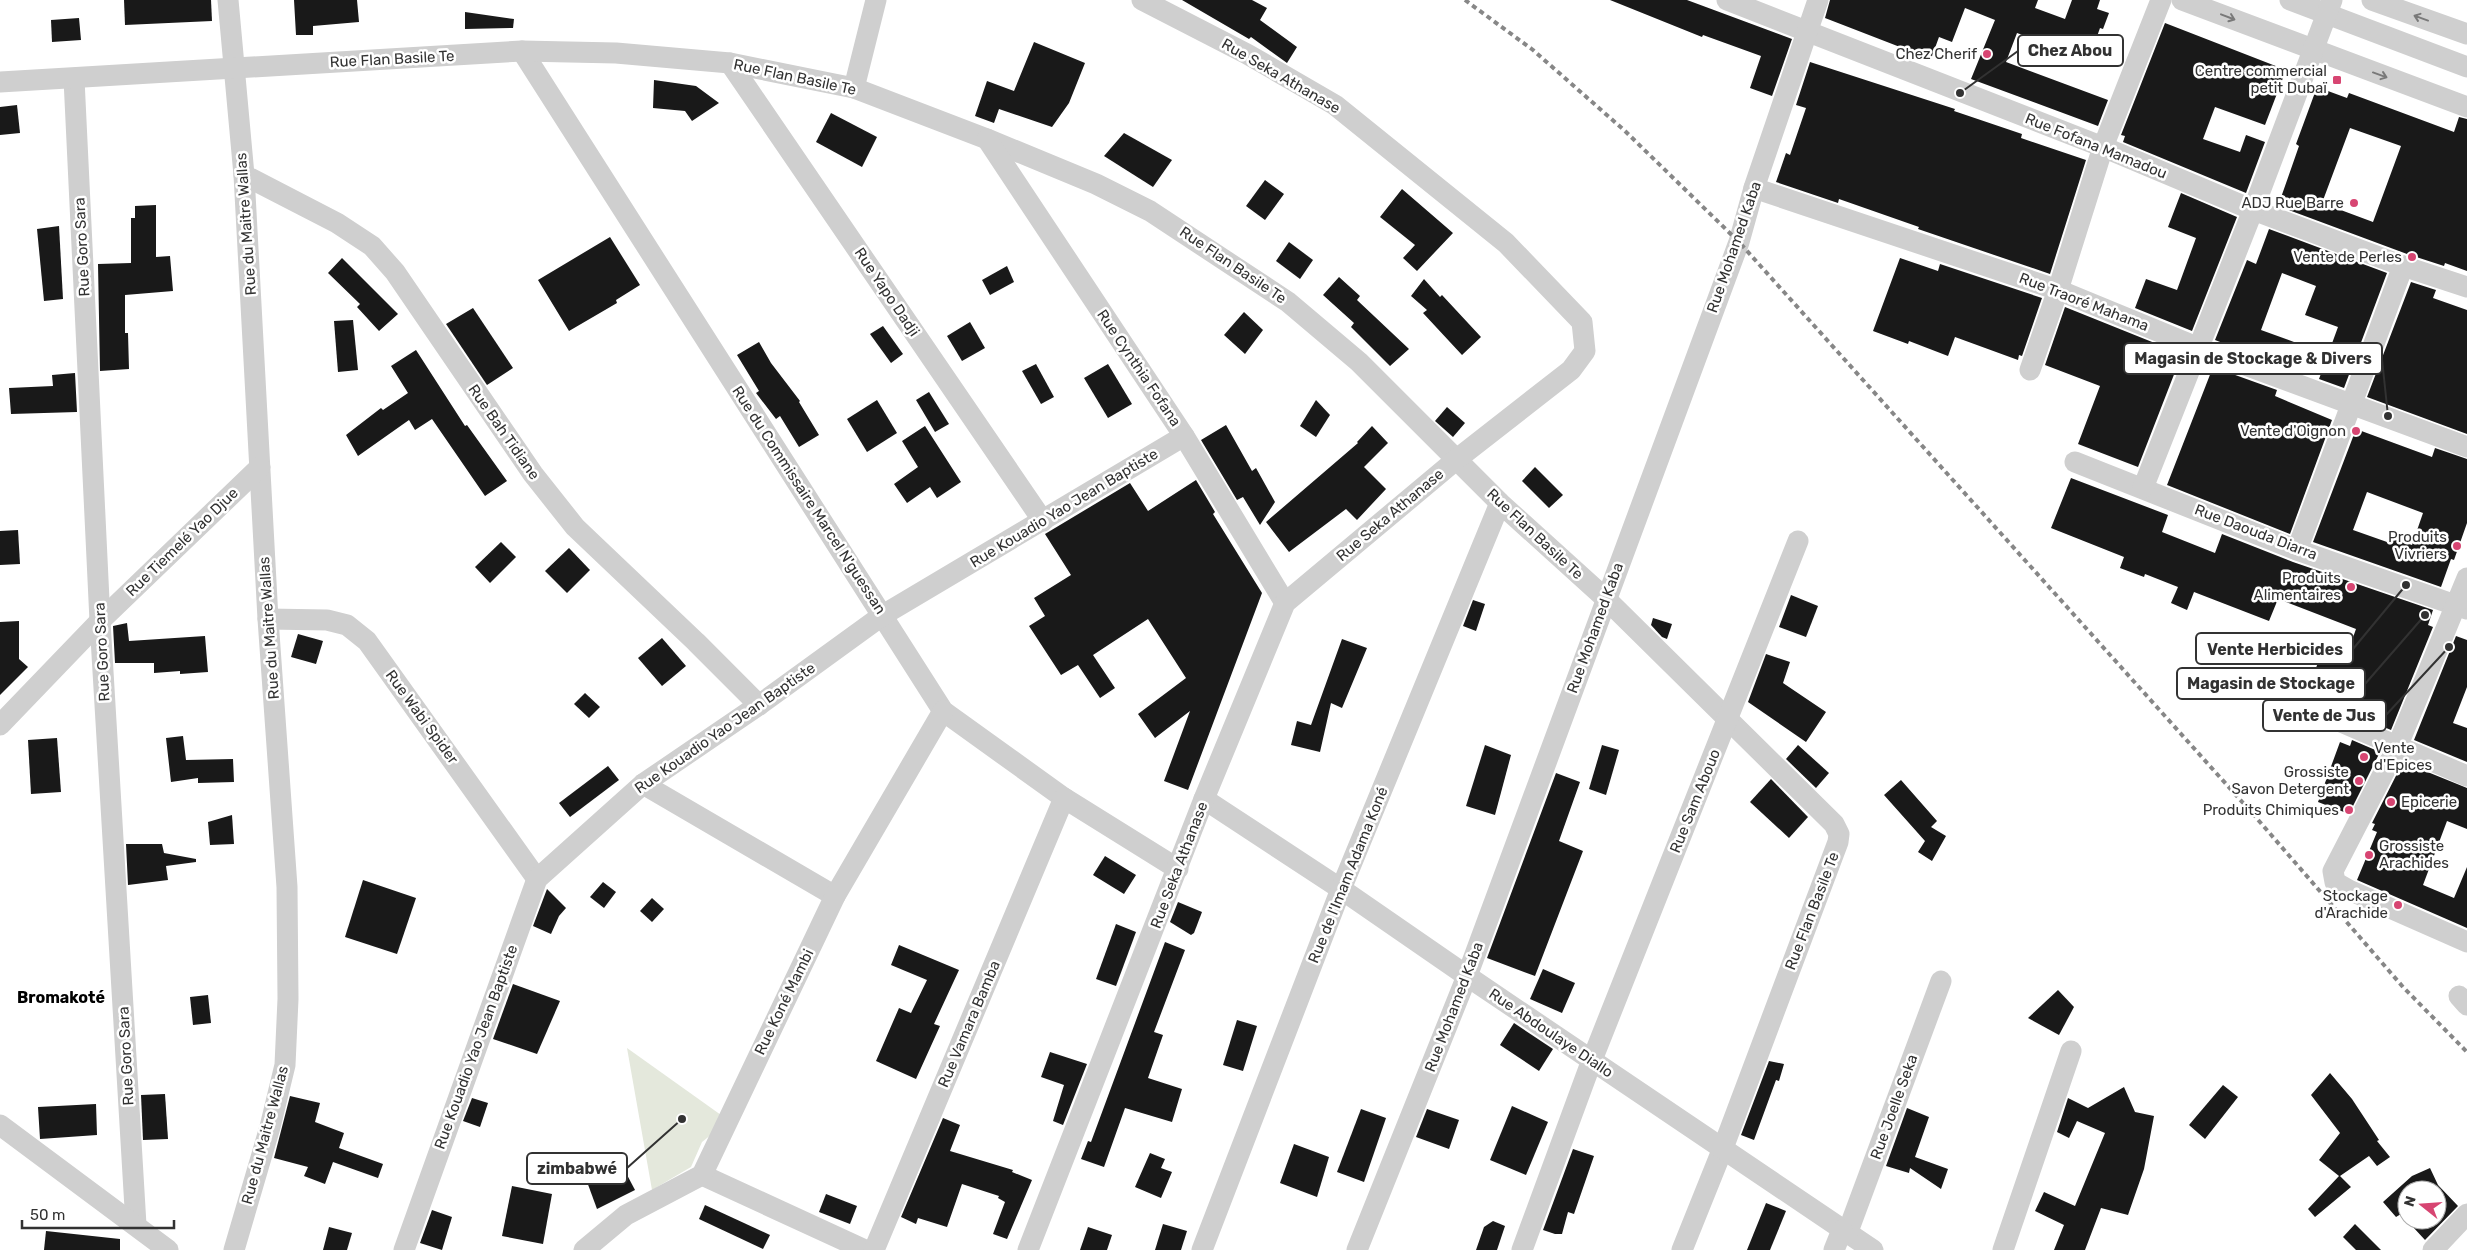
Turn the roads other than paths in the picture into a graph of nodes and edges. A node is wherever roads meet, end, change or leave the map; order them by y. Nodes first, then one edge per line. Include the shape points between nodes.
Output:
1 (228, 0) edge
2 (876, 0) edge
3 (1142, 0) edge
4 (1727, 0) edge
5 (1818, 0) edge
6 (2161, 0) edge
7 (2182, 0) edge
8 (2290, 0) edge
9 (2372, 0) edge
10 (2329, 7) edge
11 (1807, 31) junction
12 (2467, 34) edge
13 (2313, 50) junction
14 (522, 51) junction
15 (730, 63) junction
16 (2467, 67) edge
17 (234, 68) junction
18 (74, 79) junction
19 (0, 82) edge
20 (854, 88) junction
21 (2467, 107) edge
22 (987, 139) junction
23 (2103, 147) junction
24 (244, 175) junction
25 (1754, 188) junction
26 (2253, 210) junction
27 (2403, 266) junction
28 (2467, 287) edge
29 (2058, 290) junction
30 (2199, 348) junction
31 (2030, 370) dead end
32 (2353, 405) junction
33 (1184, 436) junction
34 (2467, 447) edge
35 (1456, 459) junction
36 (2075, 462) dead end
37 (260, 467) junction
38 (2143, 488) junction
39 (1500, 503) junction
40 (1043, 521) junction
41 (1798, 541) dead end
42 (2297, 550) junction
43 (2467, 578) edge
44 (1605, 598) junction
45 (1284, 603) junction
46 (2462, 607) edge
47 (883, 615) junction
48 (268, 619) junction
49 (100, 622) junction
50 (2271, 692) dead end
51 (759, 705) junction
52 (943, 711) junction
53 (1728, 719) junction
54 (0, 725) edge
55 (2397, 747) junction
56 (2467, 776) edge
57 (643, 784) junction
58 (1064, 798) junction
59 (1204, 799) junction
60 (1178, 869) junction
61 (538, 879) junction
62 (1342, 889) junction
63 (835, 896) junction
64 (2467, 942) edge
65 (1467, 976) junction
66 (1941, 981) dead end
67 (2071, 1051) dead end
68 (1592, 1060) junction
69 (0, 1125) edge
70 (1723, 1148) junction
71 (702, 1175) junction
72 (2467, 1214) edge
73 (136, 1225) junction
74 (1844, 1232) junction
75 (2438, 1248) edge
76 (168, 1250) edge
77 (234, 1250) edge
78 (404, 1250) edge
79 (584, 1250) edge
80 (865, 1250) edge
81 (874, 1250) edge
82 (1028, 1250) edge
83 (1202, 1250) edge
84 (1357, 1250) edge
85 (1522, 1250) edge
86 (1682, 1250) edge
87 (1834, 1250) edge
88 (1873, 1250) edge
89 (2003, 1250) edge

1 - 17 street, Rue du Maitre Wallas
2 - 20 street
3 - 35 street, Rue Seka Athanase via 1247,54 1335,105 1506,243 1582,322 1585,351 1571,370
4 - 11 street, Rue Fofana Mamadou
5 - 11 street, Rue Mohamed Kaba
6 - 23 street
7 -> 13 street
8 - 10 street
12 -> 9 street
10 - 13 street
10 - 16 street
11 - 23 street, Rue Fofana Mamadou
11 - 25 street, Rue Mohamed Kaba
13 -> 21 street
13 - 26 street
14 - 15 street, Rue Flan Basile Te via 616,53
14 - 17 street, Rue Flan Basile Te
14 - 47 street, Rue du Commissaire Marcel N'guessan
15 - 20 street, Rue Flan Basile Te
15 - 40 street, Rue Yapo Dadji
17 - 18 street, Rue Flan Basile Te
17 - 24 street, Rue du Maitre Wallas
18 - 19 street, Rue Flan Basile Te
18 - 49 street, Rue Goro Sara
20 - 22 street, Rue Flan Basile Te
22 - 33 street, Rue Cynthia Fofana
22 - 35 street, Rue Flan Basile Te via 1150,210 1244,271 1288,302 1359,362
23 - 26 street, Rue Fofana Mamadou
23 - 29 street
24 - 37 street, Rue du Maitre Wallas
24 - 51 street, Rue Bah Tidiane via 337,223 372,246 395,272 532,474 575,527
25 - 29 street, Rue Traoré Mahama
25 - 44 street, Rue Mohamed Kaba via 1739,242
26 - 27 street, Rue Fofana Mamadou
26 - 30 street
27 - 28 street, Rue Fofana Mamadou
27 - 32 street
29 - 30 street, Rue Traoré Mahama
29 - 31 street
30 - 32 street, Rue Traoré Mahama
30 - 38 street
32 - 34 street, Rue Traoré Mahama
32 - 42 street
33 - 40 street, Rue Kouadio Yao Jean Baptiste
33 - 45 street, Rue Cynthia Fofana
35 - 39 street, Rue Flan Basile Te
35 - 45 street, Rue Seka Athanase
36 - 38 street, Rue Daouda Diarra
37 - 48 street, Rue du Maitre Wallas
37 - 49 street, Rue Tiemelé Yao Djue
38 - 42 street, Rue Daouda Diarra
39 - 44 street, Rue Flan Basile Te
39 - 62 street, Rue de l'Imam Adama Koné
40 - 47 street, Rue Kouadio Yao Jean Baptiste
41 - 53 street, Rue Sam Abouo
42 - 46 street, Rue Daouda Diarra
43 - 46 street
44 - 53 street, Rue Flan Basile Te
44 - 65 street, Rue Mohamed Kaba
45 - 59 street, Rue Seka Athanase
46 - 55 street
47 - 51 street, Rue Kouadio Yao Jean Baptiste
47 - 52 street, Rue du Commissaire Marcel N'guessan
48 - 61 street, Rue Wabi Spider via 327,620 348,625 367,641
48 - 77 street, Rue du Maitre Wallas via 287,887 285,1066
49 - 54 street, Rue Tiemelé Yao Djue
49 - 73 street, Rue Goro Sara
50 - 55 street
51 - 57 street, Rue Kouadio Yao Jean Baptiste
52 - 58 street, Rue du Commissaire Marcel N'guessan
52 - 63 street, Rue Koné Mambi
53 - 68 street, Rue Sam Abouo
53 - 70 street, Rue Flan Basile Te via 1834,824 1839,834
55 - 56 street
55 - 64 street via 2333,871 2335,882
57 - 61 street, Rue Kouadio Yao Jean Baptiste
57 - 63 street
58 - 60 street, Rue du Commissaire Marcel N'guessan
58 - 81 street, Rue Vamara Bamba
59 - 60 street, Rue Seka Athanase
59 - 62 street, Rue Abdoulaye Diallo
60 - 82 street, Rue Seka Athanase
61 - 78 street, Rue Kouadio Yao Jean Baptiste
62 - 65 street, Rue Abdoulaye Diallo
62 - 83 street, Rue de l'Imam Adama Koné
63 - 71 street, Rue Koné Mambi
65 - 68 street, Rue Abdoulaye Diallo
65 - 84 street, Rue Mohamed Kaba
66 - 74 street, Rue Joelle Seka
67 - 89 street
68 - 70 street, Rue Abdoulaye Diallo
68 - 85 street, Rue Sam Abouo
69 - 73 street
70 - 74 street, Rue Abdoulaye Diallo
70 - 86 street, Rue Flan Basile Te
71 - 79 street via 626,1216
71 - 80 street
72 - 75 street
73 - 76 street
74 - 87 street, Rue Joelle Seka
74 - 88 street, Rue Abdoulaye Diallo

